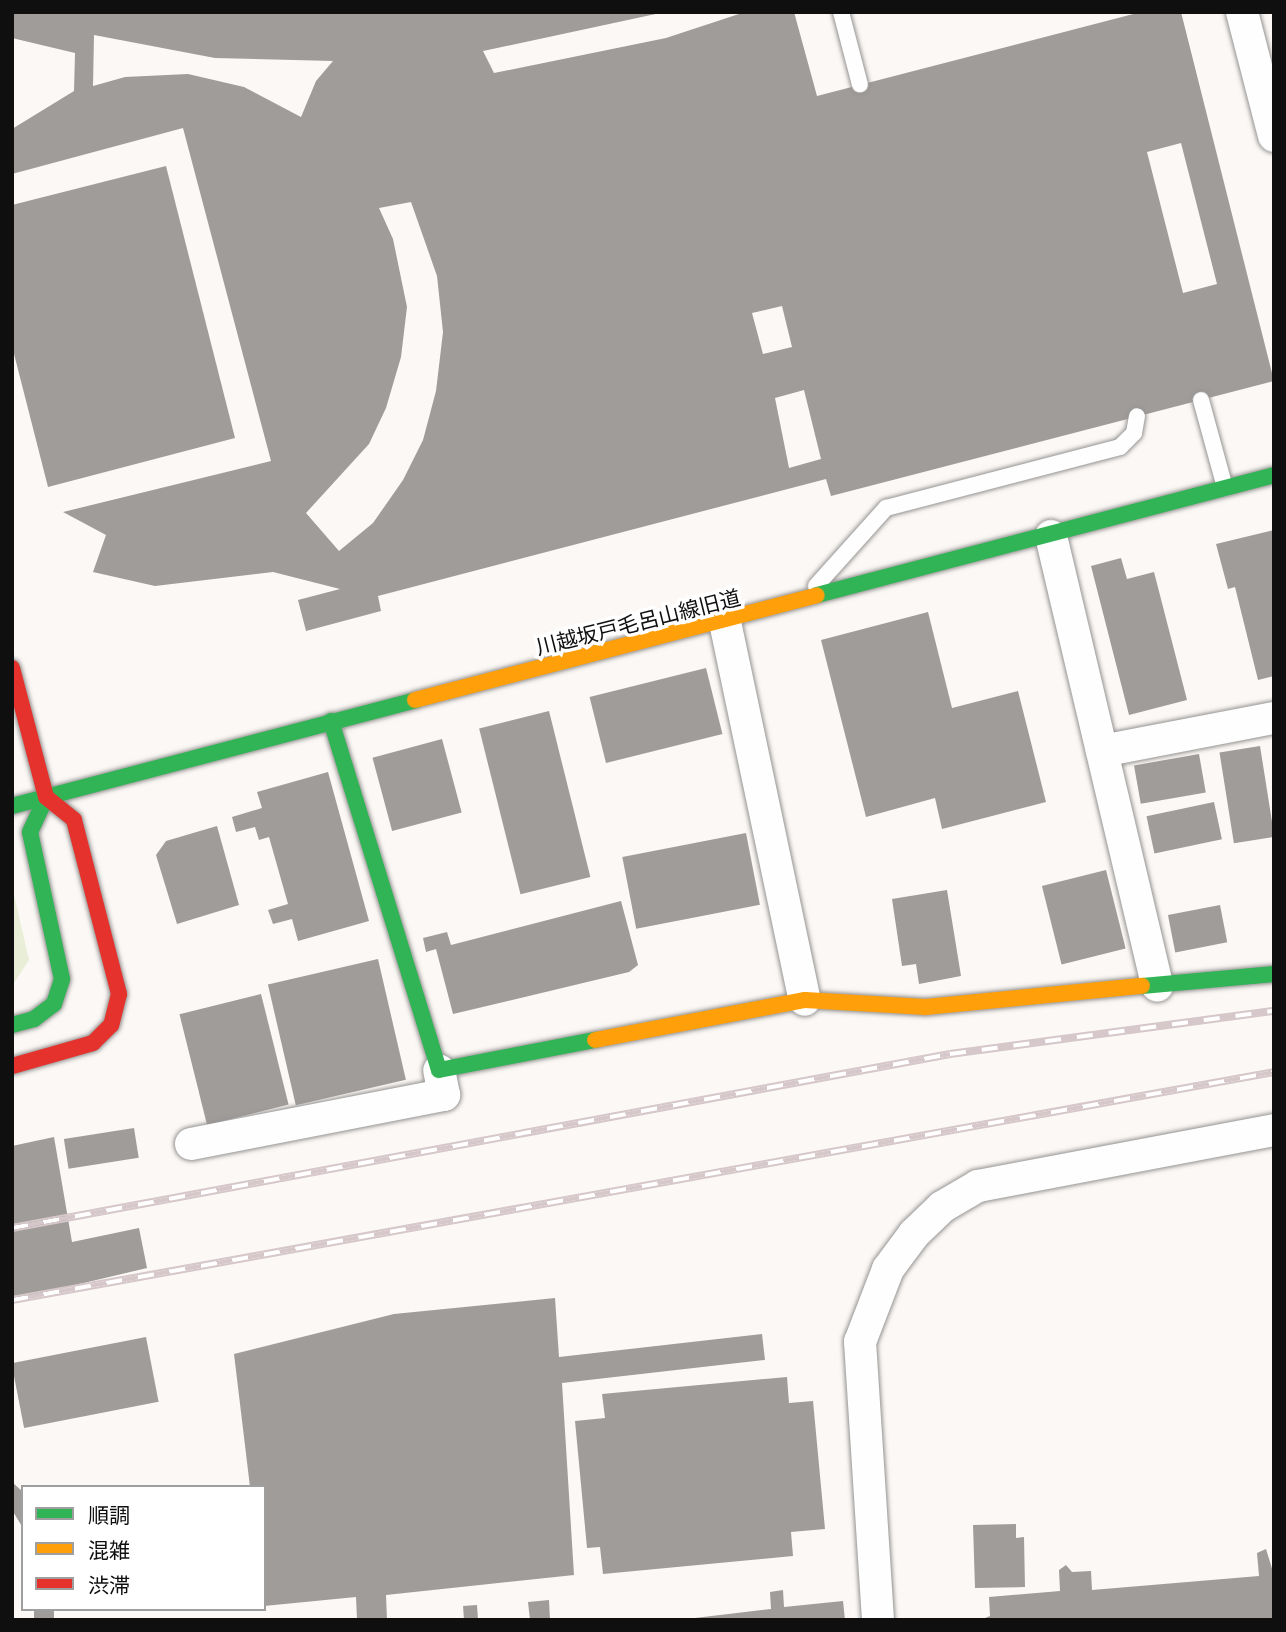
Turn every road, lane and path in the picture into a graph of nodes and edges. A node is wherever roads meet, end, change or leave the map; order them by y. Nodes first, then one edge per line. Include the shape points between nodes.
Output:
1 (841, 12) edge
2 (1242, 12) edge
3 (859, 79) dead end
4 (1274, 136) edge
5 (1200, 400) dead end
6 (1137, 416) dead end
7 (1274, 475) edge
8 (1225, 488) junction
9 (1051, 536) junction
10 (803, 601) junction
11 (725, 622) junction
12 (12, 668) edge
13 (1274, 718) edge
14 (331, 721) junction
15 (1101, 751) junction
16 (46, 797) junction
17 (12, 806) edge
18 (1272, 974) edge
19 (1157, 986) junction
20 (805, 1000) junction
21 (12, 1026) edge
22 (12, 1066) edge
23 (439, 1070) junction
24 (1274, 1130) edge
25 (191, 1144) dead end
26 (878, 1620) edge

1 - 3 lane
2 - 4 street
5 - 8 lane
6 - 10 lane via 1134,433 1120,447 886,508
7 - 8 street, 川越坂戸毛呂山線旧道
8 - 9 street, 川越坂戸毛呂山線旧道
9 - 10 street, 川越坂戸毛呂山線旧道
9 - 15 street
10 - 11 street, 川越坂戸毛呂山線旧道
11 - 14 street, 川越坂戸毛呂山線旧道
11 - 20 street
12 - 16 street
13 - 15 street
14 - 16 street, 川越坂戸毛呂山線旧道
14 - 23 street
15 - 19 street
16 - 17 street, 川越坂戸毛呂山線旧道
16 - 21 street via 30,832 62,979 54,1004 34,1019
16 - 22 street via 74,820 119,993 111,1025 93,1043
18 - 19 street
19 - 20 street via 926,1007
20 - 23 street
23 - 25 street via 444,1095
24 - 26 street via 978,1186 942,1207 914,1234 888,1269 860,1342

